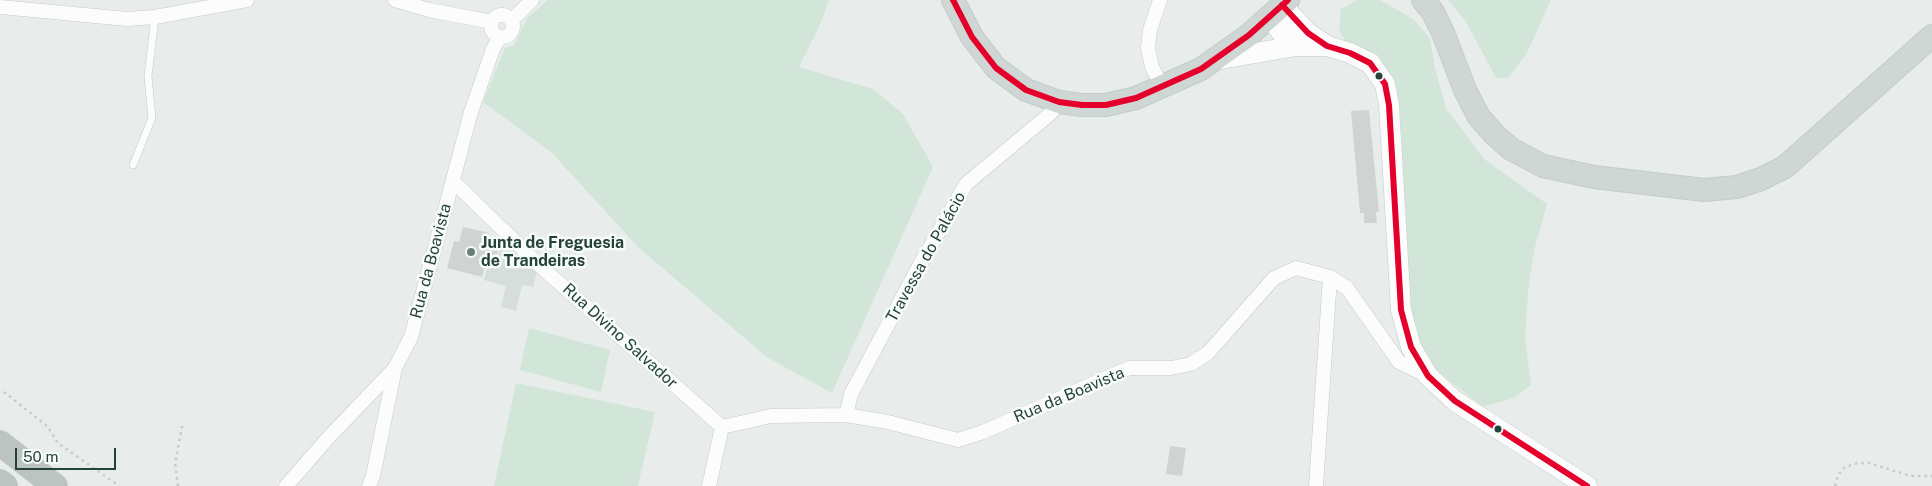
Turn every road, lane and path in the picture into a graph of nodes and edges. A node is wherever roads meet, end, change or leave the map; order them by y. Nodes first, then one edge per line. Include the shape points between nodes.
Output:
1 (246, 0) edge
2 (395, 0) edge
3 (532, 0) edge
4 (953, 0) edge
5 (1160, 0) edge
6 (1423, 0) edge
7 (0, 7) edge
8 (1280, 7) edge
9 (155, 17) junction
10 (511, 21) junction
11 (492, 22) junction
12 (1932, 36) edge
13 (500, 37) junction
14 (1296, 46) junction
15 (1327, 46) junction
16 (1215, 60) junction
17 (1162, 86) junction
18 (1059, 102) junction
19 (133, 165) dead end
20 (453, 181) junction
21 (1330, 278) junction
22 (395, 368) junction
23 (1428, 376) junction
24 (4, 392) dead end
25 (846, 414) junction
26 (183, 422) dead end
27 (722, 427) junction
28 (0, 443) edge
29 (1932, 476) edge
30 (0, 482) edge
31 (5, 486) edge
32 (55, 486) edge
33 (119, 486) edge
34 (178, 486) edge
35 (286, 486) edge
36 (369, 486) edge
37 (709, 486) edge
38 (1316, 486) edge
39 (1587, 486) edge
40 (1835, 486) edge

1 - 9 street
2 - 11 street
3 - 10 street
4 - 18 main road via 972,37 996,68 1026,90
5 - 17 street via 1148,48 1152,67
6 - 12 main road via 1444,34 1464,90 1480,116 1511,150 1543,166 1594,178 1704,190 1737,187 1785,167
7 - 9 street via 127,19
8 - 14 street via 1280,31
8 - 15 street
8 - 16 main road via 1250,36
9 - 19 lane via 148,76 152,118
10 - 11 street via 498,16
10 - 13 street via 511,32
11 - 13 street via 493,33
13 - 20 street, Rua da Boavista via 471,112
14 - 15 street
14 - 16 street
15 - 23 street via 1370,64 1385,84 1389,104 1401,310 1411,348
16 - 17 main road
17 - 18 main road via 1136,98 1106,105
18 - 25 street, Travessa do Palácio via 1051,113 966,184 851,394
20 - 22 street, Rua da Boavista via 411,337
20 - 27 street, Rua Divino Salvador via 540,266
21 - 23 street, Rua da Boavista via 1347,288 1399,362
21 - 25 street, Rua da Boavista via 1296,268 1274,278 1208,353 1191,364 1170,368 1129,368 984,432 958,440
21 - 38 street
22 - 35 street
22 - 36 street, Rua da Boavista
23 - 39 street via 1455,401
24 - 33 path via 47,426 58,443
25 - 27 street, Rua da Boavista via 772,416
26 - 34 path via 175,463
27 - 37 street
28 - 32 highway
29 - 40 path via 1911,476 1858,463 1845,467
30 - 31 highway

